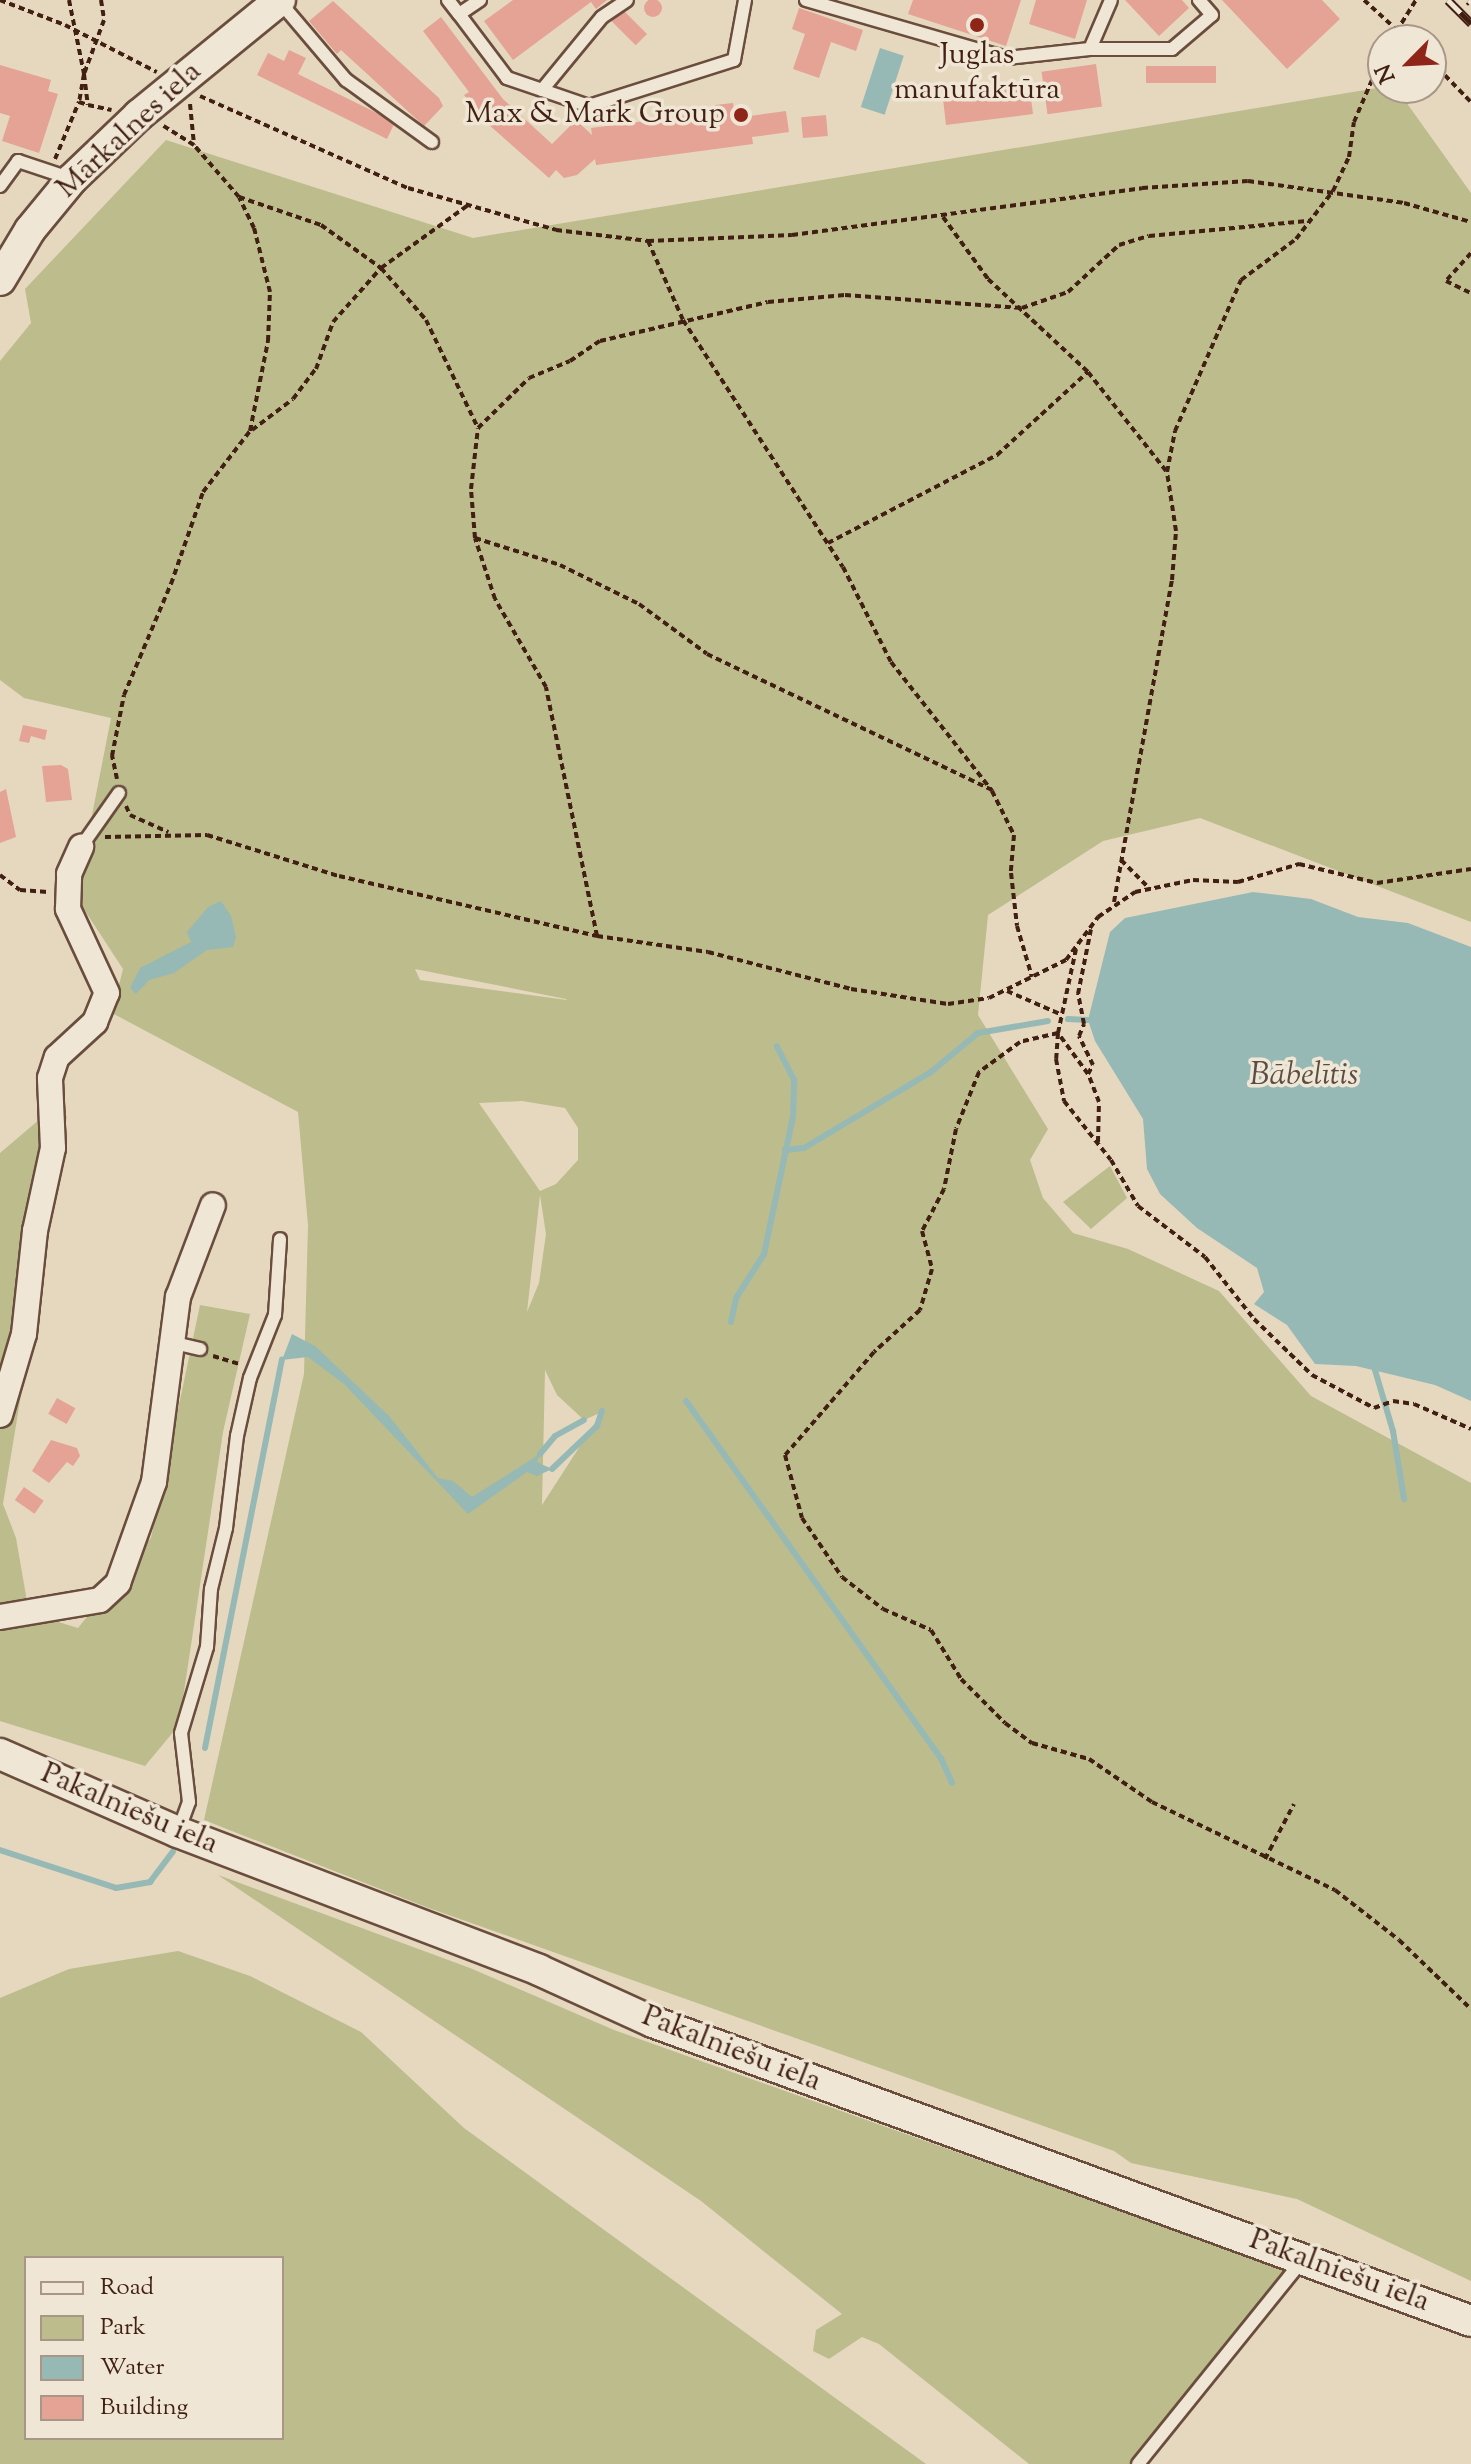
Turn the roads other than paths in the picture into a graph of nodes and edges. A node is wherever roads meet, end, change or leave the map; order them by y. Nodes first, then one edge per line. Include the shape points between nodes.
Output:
1 (448, 0) edge
2 (480, 0) edge
3 (627, 0) edge
4 (745, 0) edge
5 (806, 0) edge
6 (1111, 0) edge
7 (1199, 0) edge
8 (280, 1) edge
9 (459, 14) junction
10 (1090, 49) junction
11 (542, 90) junction
12 (432, 142) dead end
13 (62, 174) junction
14 (0, 186) edge
15 (0, 280) edge
16 (119, 793) road end
17 (81, 847) joint
18 (213, 1205) dead end
19 (280, 1239) dead end
20 (170, 1342) junction
21 (200, 1349) road end
22 (0, 1415) edge
23 (0, 1617) edge
24 (0, 1754) edge
25 (178, 1832) junction
26 (1304, 2259) junction
27 (1471, 2321) edge
28 (1138, 2464) edge

1 - 9 lane
2 - 9 lane
3 - 11 lane via 602,17
4 - 11 lane via 734,60 589,106
5 - 10 lane via 1007,58
6 - 10 lane
7 - 10 lane via 1212,15 1172,49
8 - 12 lane via 346,80
8 - 13 street, Mārkalnes iela
9 - 11 lane via 507,78
13 - 14 lane via 18,161
13 - 15 street, Mārkalnes iela
16 - 17 lane
17 - 22 street via 67,893 73,925 103,975 107,993 95,1022 57,1057 50,1078 53,1148 35,1231 24,1334
18 - 20 street via 178,1297
19 - 25 lane via 275,1315 237,1436 226,1528 211,1589 207,1647 181,1733 189,1802
20 - 21 lane
20 - 23 street via 154,1482 118,1583 100,1600
24 - 25 street, Pakalniešu iela
25 - 26 street, Pakalniešu iela via 539,1970 653,2022
26 - 27 street, Pakalniešu iela
26 - 28 lane

